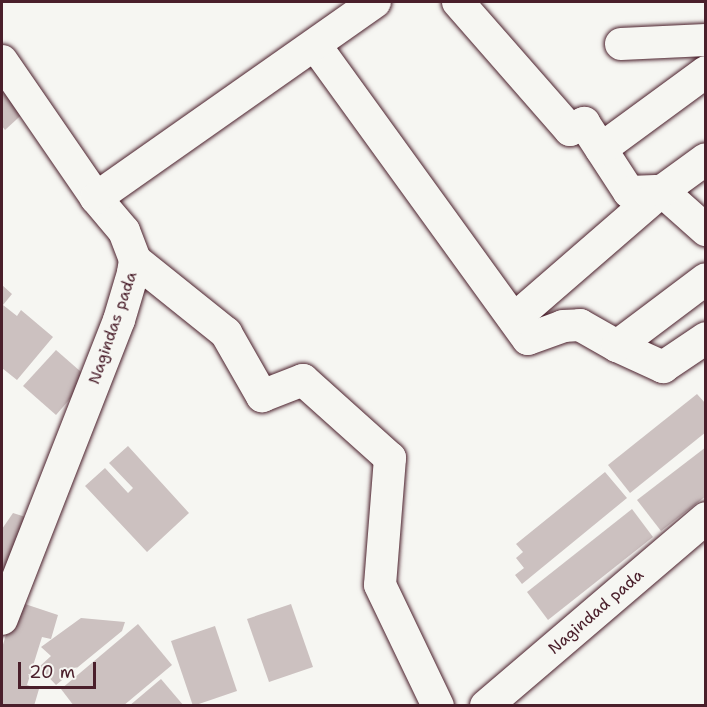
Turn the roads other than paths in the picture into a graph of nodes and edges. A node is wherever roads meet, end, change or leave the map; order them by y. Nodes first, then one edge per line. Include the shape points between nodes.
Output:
1 (375, 2) edge
2 (458, 2) edge
3 (705, 40) edge
4 (621, 44) dead end
5 (315, 45) junction
6 (2, 61) edge
7 (705, 72) edge
8 (602, 149) junction
9 (705, 159) edge
10 (662, 191) junction
11 (96, 198) junction
12 (705, 230) edge
13 (135, 260) junction
14 (705, 279) edge
15 (514, 319) junction
16 (705, 338) edge
17 (617, 346) junction
18 (705, 518) edge
19 (2, 619) edge
20 (492, 704) edge
21 (438, 705) edge

1 - 5 street
2 - 8 street via 570,130 584,123
3 - 4 street
5 - 11 street
5 - 15 street
6 - 11 street, Nagindas pada
7 - 8 street
8 - 10 street via 629,192
9 - 10 street
10 - 12 street
10 - 15 street
11 - 13 street, Nagindas pada via 124,231
13 - 19 street, Nagindas pada via 119,320
13 - 21 street via 226,333 262,396 303,380 390,458 380,585
14 - 17 street
15 - 17 street via 528,339 563,326 580,325
16 - 17 street via 663,367
18 - 20 street, Nagindad pada

